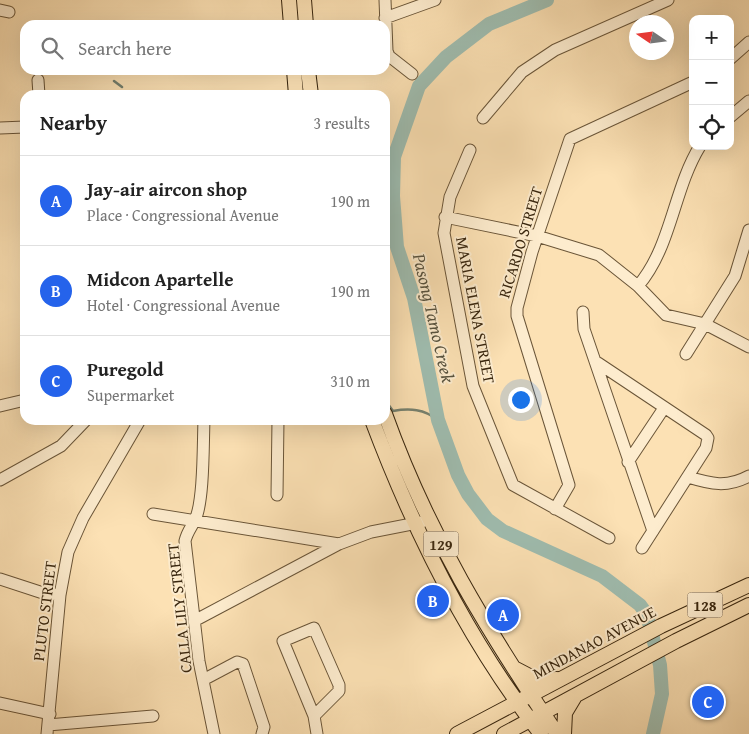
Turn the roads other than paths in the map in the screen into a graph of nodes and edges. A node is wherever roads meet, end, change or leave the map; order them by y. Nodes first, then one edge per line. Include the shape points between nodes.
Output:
1 (289, 0) edge
2 (304, 0) edge
3 (385, 0) edge
4 (435, 0) edge
5 (668, 0) edge
6 (385, 18) joint
7 (291, 20) edge
8 (306, 20) edge
9 (747, 48) edge
10 (734, 56) edge
11 (390, 58) edge
12 (412, 74) dead end
13 (294, 75) edge
14 (309, 75) edge
15 (38, 80) dead end
16 (689, 84) edge
17 (39, 90) edge
18 (296, 90) edge
19 (310, 90) edge
20 (749, 102) edge
21 (734, 114) edge
22 (482, 118) dead end
23 (20, 127) edge
24 (0, 128) edge
25 (470, 150) dead end
26 (697, 150) edge
27 (446, 217) junction
28 (749, 230) edge
29 (537, 236) junction
30 (638, 286) junction
31 (583, 312) dead end
32 (705, 324) junction
33 (749, 346) edge
34 (686, 354) dead end
35 (598, 363) junction
36 (20, 401) edge
37 (0, 406) edge
38 (664, 408) junction
39 (81, 425) edge
40 (137, 425) edge
41 (204, 425) edge
42 (278, 425) edge
43 (374, 425) edge
44 (389, 425) edge
45 (628, 462) junction
46 (749, 476) edge
47 (688, 477) junction
48 (0, 480) edge
49 (277, 495) dead end
50 (555, 509) junction
51 (153, 514) dead end
52 (195, 520) junction
53 (422, 522) junction
54 (653, 531) junction
55 (609, 538) dead end
56 (339, 544) junction
57 (642, 548) dead end
58 (0, 579) edge
59 (749, 586) edge
60 (60, 595) junction
61 (749, 605) edge
62 (194, 621) junction
63 (511, 666) junction
64 (496, 669) junction
65 (565, 677) junction
66 (203, 680) junction
67 (531, 695) junction
68 (575, 696) junction
69 (518, 702) junction
70 (0, 703) edge
71 (543, 713) junction
72 (153, 716) dead end
73 (314, 716) junction
74 (530, 720) junction
75 (482, 721) junction
76 (48, 724) edge
77 (214, 734) edge
78 (262, 734) edge
79 (317, 734) edge
80 (457, 734) edge
81 (504, 734) edge
82 (541, 734) edge
83 (557, 734) edge
84 (564, 734) edge

1 - 7 main road
2 - 8 main road
3 - 6 street
4 - 6 street
5 - 22 street via 555,50 522,72
9 - 10 street
11 - 12 street
13 - 18 main road
14 - 19 main road
15 - 17 street
16 - 29 street, RICARDO STREET via 570,139
20 - 21 street
23 - 24 street
25 - 27 street, MARIA ELENA STREET via 455,184
26 - 30 street via 688,165 665,241
27 - 29 street
27 - 50 street, MARIA ELENA STREET via 444,242 473,386 513,485
28 - 32 street via 735,276
29 - 30 street via 599,255
29 - 50 street, RICARDO STREET via 517,316 569,485
30 - 32 street via 666,315
31 - 35 street via 584,329
32 - 33 street
32 - 34 street
35 - 38 street
35 - 45 street
36 - 37 street
38 - 45 street
38 - 47 street via 708,438 708,444
39 - 48 street via 61,446
40 - 60 street, PLUTO STREET via 73,537
41 - 52 street, CALLA LILY STREET via 201,493
42 - 49 street
43 - 53 main road, 129
44 - 53 main road, 129
45 - 54 street
46 - 47 street via 729,485
47 - 54 street
50 - 55 street, MARIA ELENA STREET
51 - 52 street
52 - 56 street
52 - 62 street, CALLA LILY STREET via 188,528 185,541
53 - 56 street via 371,532
53 - 63 main road, 129
53 - 64 main road, 129 via 452,594
54 - 57 street
56 - 62 street
58 - 60 street
59 - 65 main road, MINDANAO AVENUE / 128 via 662,626
60 - 76 street, PLUTO STREET
61 - 68 main road, 128
62 - 66 street, CALLA LILY STREET
63 - 65 main road via 537,680
63 - 67 main road, 129
64 - 69 main road, 129
64 - 75 main road via 501,687 500,699
65 - 67 main road, MINDANAO AVENUE / 128
66 - 77 street, CALLA LILY STREET
66 - 78 street via 236,662 242,664 264,728
67 - 69 main road, MINDANAO AVENUE / 128
67 - 71 main road, 129
68 - 71 main road, 128
68 - 84 main road via 564,713
69 - 74 main road, 129
69 - 75 main road, MINDANAO AVENUE / 128
70 - 76 street
71 - 74 main road, 128
71 - 83 main road, 129
72 - 76 street
73 - 73 street via 283,641 314,628 339,685 338,695
73 - 79 street
74 - 81 main road, 128
74 - 82 main road, 129
75 - 80 main road, MINDANAO AVENUE / 128

